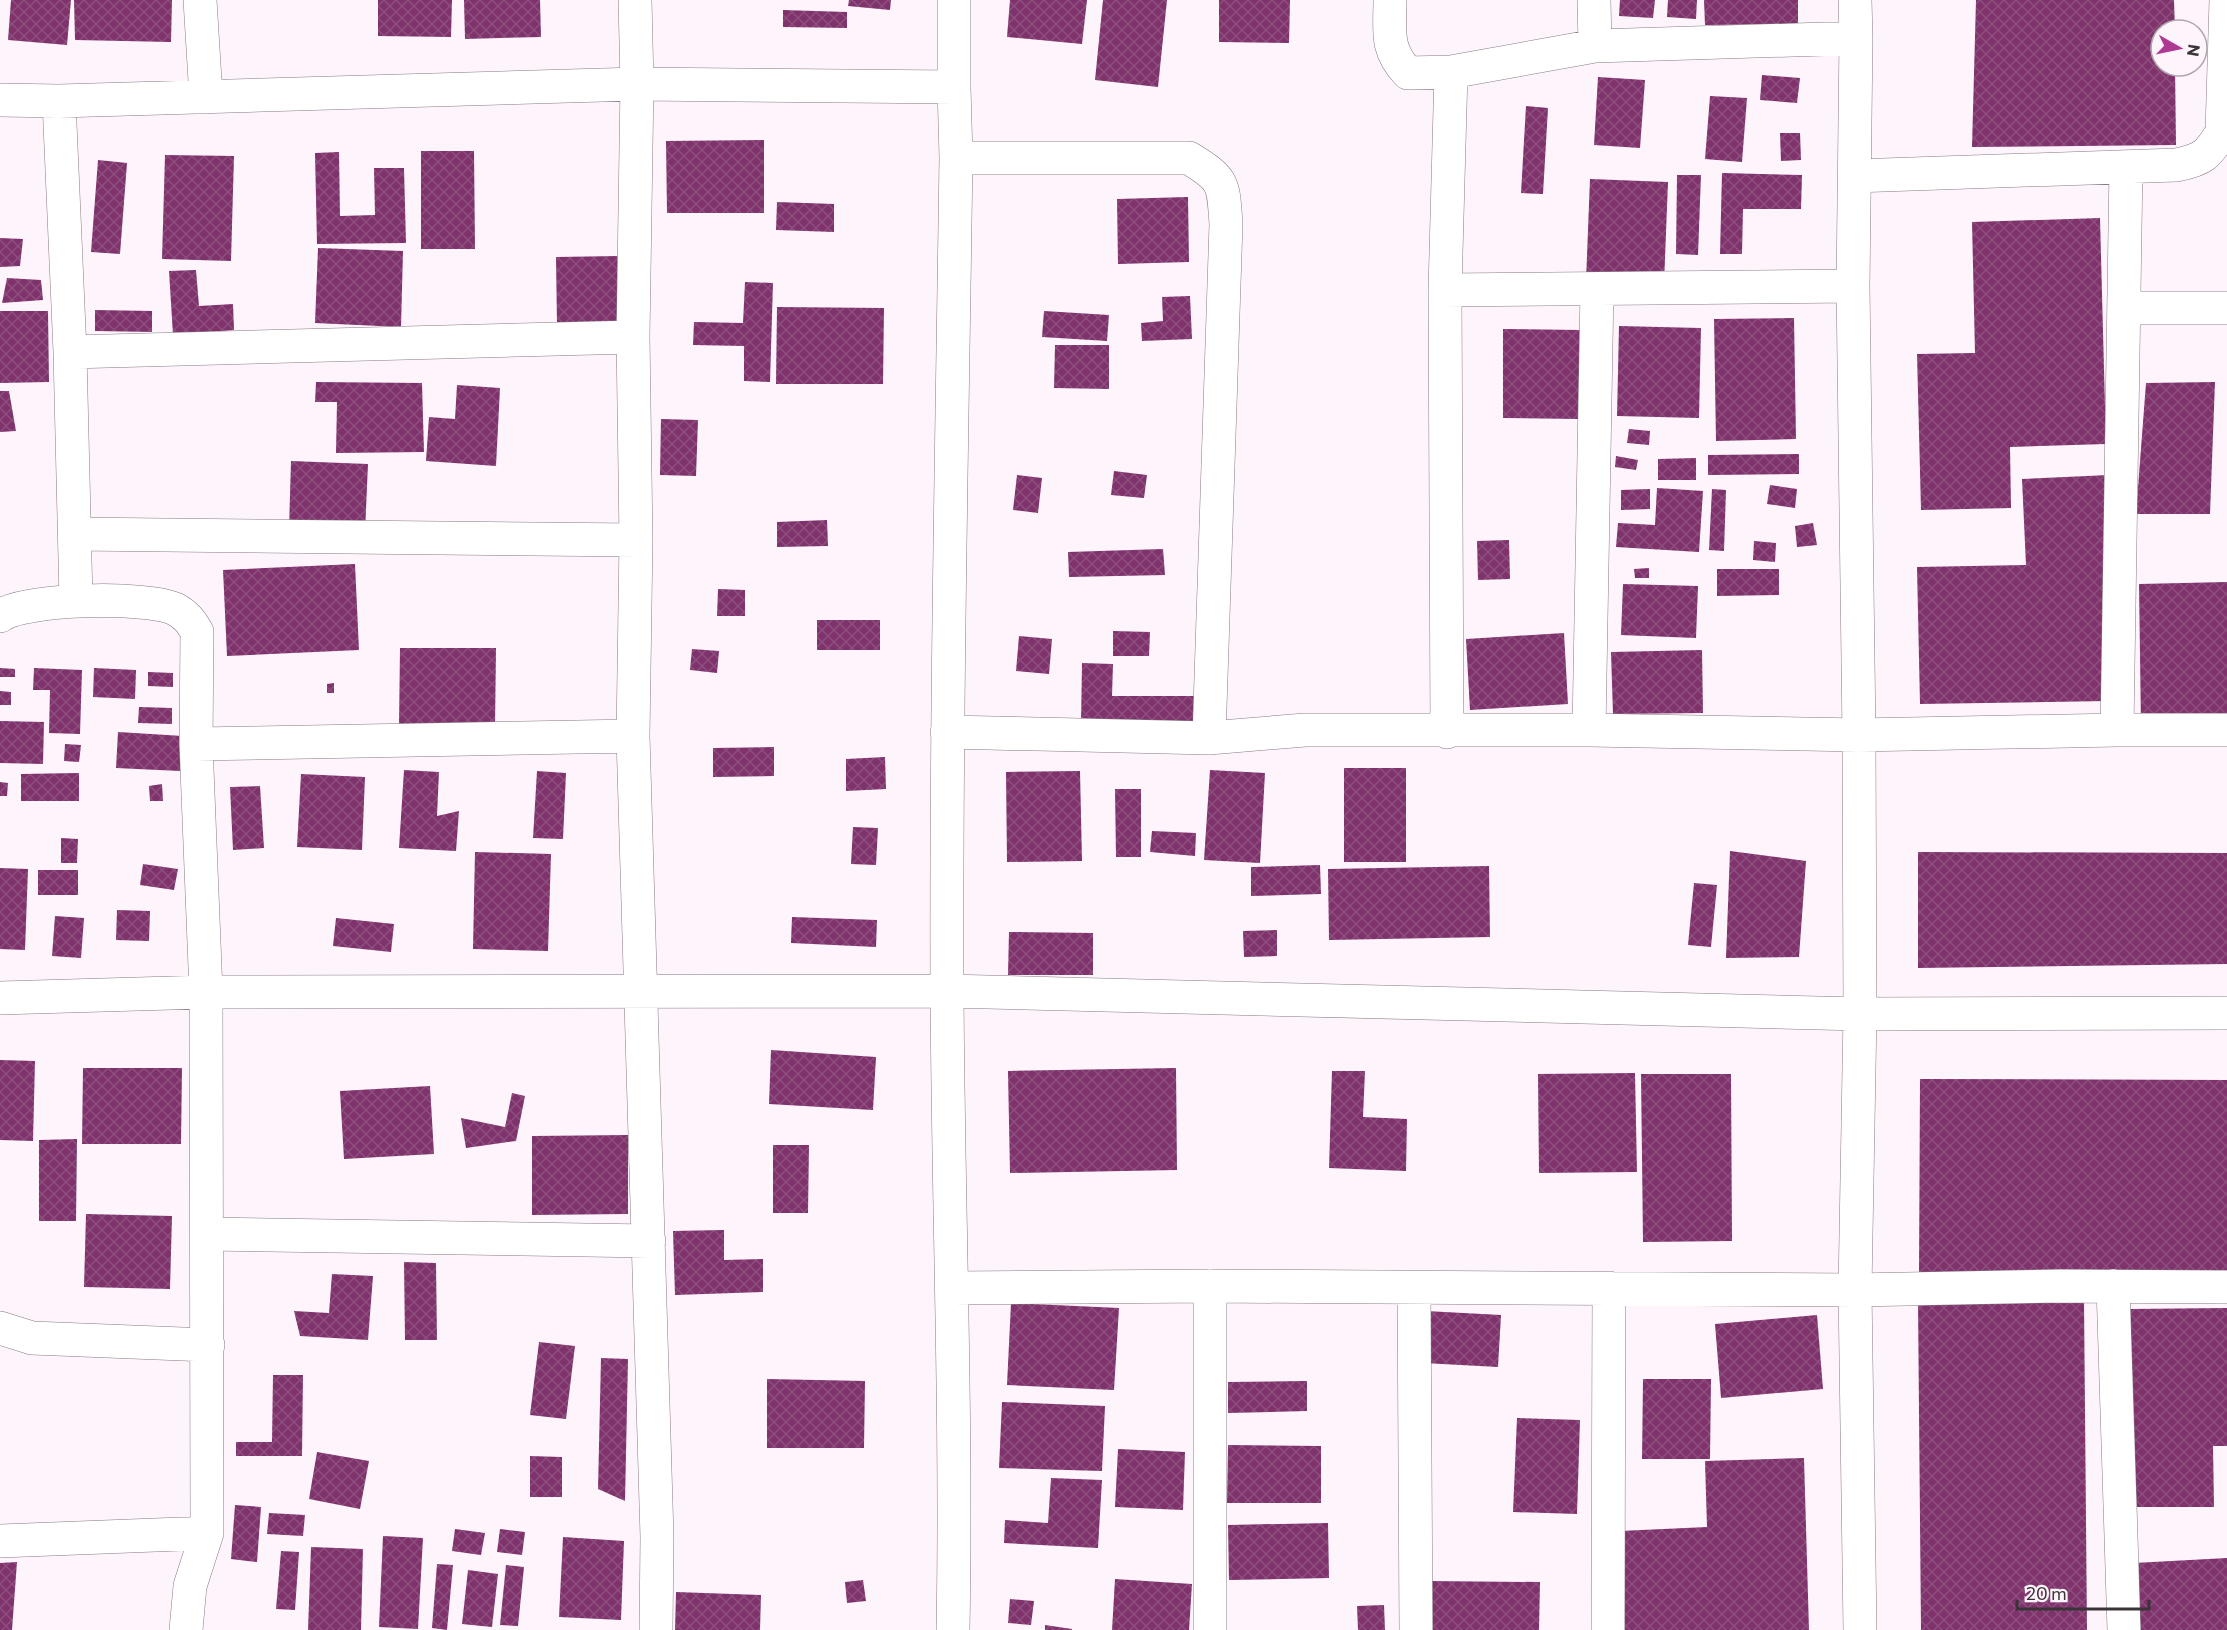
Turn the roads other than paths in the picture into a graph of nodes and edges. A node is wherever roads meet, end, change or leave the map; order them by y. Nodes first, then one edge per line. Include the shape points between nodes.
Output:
1 (200, 0) edge
2 (635, 0) edge
3 (954, 0) edge
4 (1390, 0) edge
5 (1594, 0) edge
6 (1855, 0) edge
7 (2226, 0) edge
8 (1856, 38) junction
9 (1595, 46) junction
10 (1451, 72) junction
11 (637, 84) junction
12 (954, 87) junction
13 (206, 97) junction
14 (0, 100) edge
15 (58, 101) junction
16 (956, 158) junction
17 (2126, 167) junction
18 (1854, 176) junction
19 (1853, 286) junction
20 (1597, 289) junction
21 (1445, 290) junction
22 (2227, 308) edge
23 (2124, 309) junction
24 (633, 337) junction
25 (70, 352) junction
26 (75, 534) junction
27 (636, 540) junction
28 (76, 601) junction
29 (0, 616) edge
30 (1589, 730) junction
31 (2117, 730) junction
32 (2227, 730) edge
33 (947, 732) junction
34 (1447, 732) junction
35 (1859, 735) junction
36 (633, 736) junction
37 (1209, 738) junction
38 (196, 744) junction
39 (947, 991) junction
40 (206, 992) junction
41 (639, 993) junction
42 (0, 998) edge
43 (2227, 1013) edge
44 (1860, 1014) junction
45 (208, 1234) junction
46 (649, 1241) junction
47 (1210, 1286) junction
48 (2113, 1286) junction
49 (2227, 1287) edge
50 (952, 1288) junction
51 (1609, 1288) junction
52 (1414, 1289) junction
53 (1855, 1290) junction
54 (0, 1328) edge
55 (208, 1345) junction
56 (207, 1533) junction
57 (0, 1541) edge
58 (186, 1630) edge
59 (656, 1630) edge
60 (953, 1630) edge
61 (1210, 1630) edge
62 (1416, 1630) edge
63 (1608, 1630) edge
64 (1860, 1630) edge
65 (2124, 1630) edge

1 - 13 street
2 - 11 street
3 - 12 street
4 - 10 street via 1390,39 1396,60 1408,73
5 - 9 street
6 - 8 street
7 - 17 street via 2222,132 2212,149 2196,162
8 - 9 street
8 - 18 street
9 - 10 street
10 - 21 street
11 - 12 street
11 - 13 street
11 - 24 street
12 - 16 street
13 - 15 street
14 - 15 street
15 - 25 street
16 - 33 street
16 - 37 street via 1189,158 1213,173 1224,191
17 - 18 street
17 - 23 street
18 - 19 street
19 - 20 street
19 - 35 street
20 - 21 street
20 - 30 street
21 - 34 street
22 - 23 street
23 - 31 street
24 - 25 street
24 - 27 street
25 - 26 street
26 - 27 street
26 - 28 street
27 - 36 street
28 - 29 street via 32,604
28 - 38 street via 155,603 189,618 197,632
30 - 34 street
30 - 35 street
31 - 32 street
31 - 35 street
33 - 37 street
33 - 39 street
34 - 37 street via 1305,730
35 - 44 street
36 - 38 street
36 - 41 street
38 - 40 street
39 - 41 street
39 - 44 street
39 - 50 street
40 - 41 street
40 - 42 street
40 - 45 street
41 - 46 street
43 - 44 street
44 - 53 street
45 - 46 street
45 - 55 street
46 - 59 street
47 - 50 street
47 - 52 street
47 - 61 street
48 - 49 street
48 - 53 street
48 - 65 street
50 - 60 street
51 - 52 street
51 - 53 street
51 - 63 street
52 - 62 street
53 - 64 street
54 - 55 street via 32,1338
55 - 56 street
56 - 57 street
56 - 58 street via 190,1586

